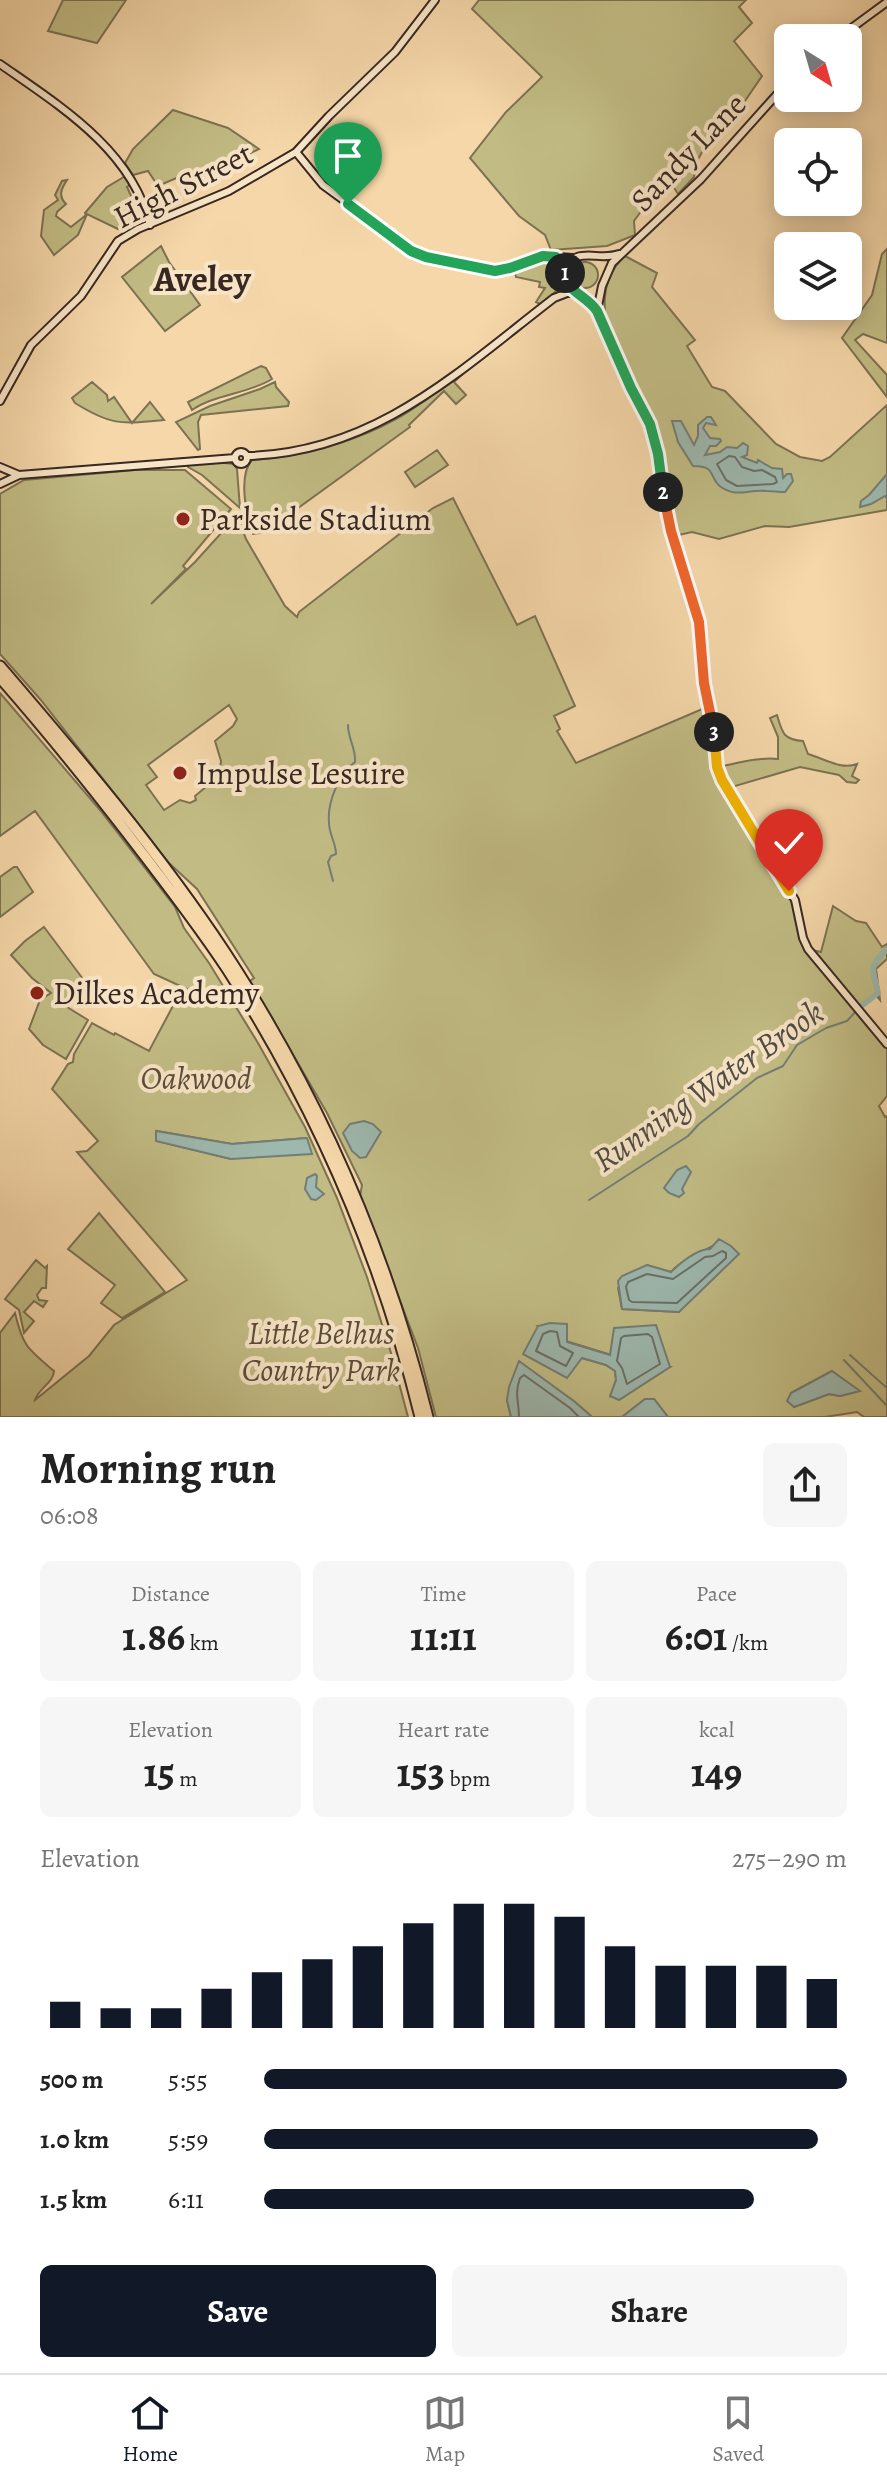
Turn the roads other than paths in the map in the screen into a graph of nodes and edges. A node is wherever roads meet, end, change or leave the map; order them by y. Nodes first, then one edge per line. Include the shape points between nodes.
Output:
1 (434, 2) edge
2 (887, 2) edge
3 (857, 24) edge
4 (0, 64) edge
5 (774, 98) edge
6 (296, 152) junction
7 (150, 225) junction
8 (621, 253) junction
9 (594, 256) junction
10 (556, 257) junction
11 (573, 258) junction
12 (565, 276) junction
13 (605, 277) junction
14 (602, 286) junction
15 (580, 294) junction
16 (554, 298) junction
17 (597, 311) junction
18 (0, 401) edge
19 (0, 467) edge
20 (19, 475) junction
21 (0, 484) edge
22 (0, 666) edge
23 (0, 678) edge
24 (0, 685) edge
25 (64, 755) junction
26 (887, 1044) edge
27 (420, 1417) edge
28 (428, 1417) edge

1 - 6 street, High Street via 395,52
2 - 3 street
4 - 7 street via 110,151 138,190
5 - 8 street, Sandy Lane via 701,179
6 - 7 street, High Street via 229,191
6 - 10 street via 323,185 417,254 495,271
7 - 18 street, High Street via 114,245 71,307 31,345
8 - 9 street, Sandy Lane
8 - 13 street, Sandy Lane
9 - 11 street
9 - 13 street
10 - 11 street
10 - 12 street
11 - 12 street
12 - 15 street
12 - 16 street
13 - 14 street
14 - 15 street
14 - 17 street
15 - 16 street
15 - 17 street
16 - 20 street via 428,395 347,437 289,453 247,456 242,463 235,458
17 - 26 street via 654,439 668,523 699,622 719,773 792,895 812,954
19 - 20 street
20 - 21 street
22 - 28 highway via 163,866 273,1030 364,1213 403,1323
23 - 25 highway
24 - 25 highway
25 - 27 highway via 207,940 285,1069 364,1238

